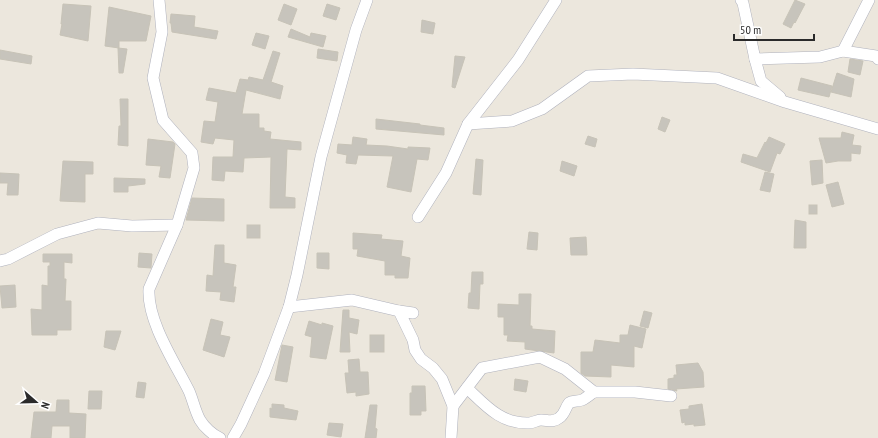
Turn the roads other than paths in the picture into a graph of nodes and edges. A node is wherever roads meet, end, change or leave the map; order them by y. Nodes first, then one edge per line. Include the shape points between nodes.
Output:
1 (159, 0) edge
2 (367, 0) edge
3 (556, 0) edge
4 (742, 0) edge
5 (869, 0) edge
6 (843, 51) junction
7 (877, 57) edge
8 (754, 59) junction
9 (785, 102) junction
10 (468, 124) junction
11 (878, 129) edge
12 (418, 217) dead end
13 (177, 225) junction
14 (0, 261) edge
15 (289, 307) junction
16 (399, 311) junction
17 (413, 313) dead end
18 (467, 388) junction
19 (594, 392) junction
20 (672, 396) dead end
21 (453, 406) junction
22 (220, 438) edge
23 (233, 438) edge
24 (450, 438) edge

1 - 13 street via 162,32 153,78 163,120 192,153 194,168
2 - 15 street via 320,157
3 - 10 street via 518,60
4 - 8 street
5 - 6 street
6 - 7 street
6 - 8 street via 820,57
8 - 9 street via 761,81
9 - 10 street via 717,78 633,74 588,76 542,109 512,122
9 - 11 street
10 - 12 street via 446,173
13 - 14 street via 132,226 98,223 57,234
13 - 22 street via 149,289 148,300 164,342 201,421
15 - 16 street via 352,300
15 - 23 street via 264,374
16 - 17 street
16 - 21 street via 415,350 442,379
18 - 19 street via 482,368 540,357 565,369
18 - 19 street via 503,419 518,423 542,420 549,422 558,419 569,404 583,400
18 - 21 street
19 - 20 street via 635,392
21 - 24 street

